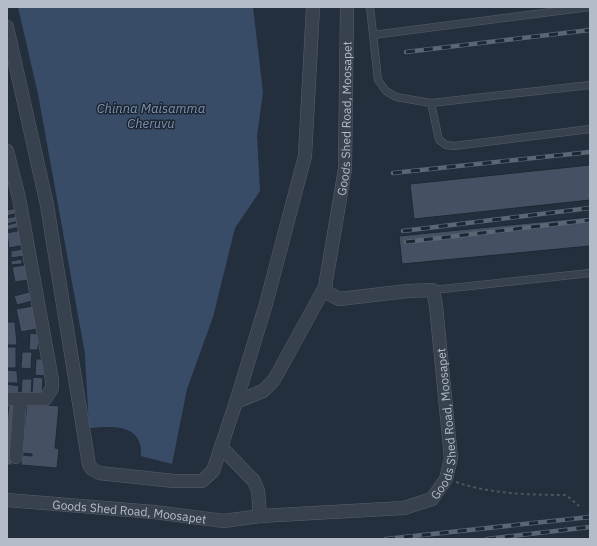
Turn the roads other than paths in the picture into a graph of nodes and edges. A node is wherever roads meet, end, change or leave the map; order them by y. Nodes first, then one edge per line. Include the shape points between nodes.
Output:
1 (313, 7) edge
2 (347, 7) edge
3 (370, 7) edge
4 (590, 7) edge
5 (7, 27) edge
6 (373, 35) junction
7 (590, 85) edge
8 (431, 103) junction
9 (590, 129) edge
10 (7, 151) edge
11 (590, 273) edge
12 (325, 286) junction
13 (432, 290) junction
14 (13, 399) edge
15 (236, 402) junction
16 (221, 447) junction
17 (16, 457) dead end
18 (7, 500) edge
19 (260, 516) junction

1 - 15 street via 305,156 266,304
2 - 12 street, Goods Shed Road, Moosapet via 345,169
3 - 6 lane
4 - 6 lane
5 - 16 street via 47,205 89,465 99,473 174,481 202,481 213,471
6 - 8 lane via 378,80 386,91 396,98
7 - 8 lane
8 - 9 lane via 439,140 446,145
10 - 14 street via 52,380 52,388 45,399
11 - 13 lane
12 - 13 street via 328,293 339,299
12 - 15 street, Goods Shed Road, Moosapet via 269,386
13 - 19 street, Goods Shed Road, Moosapet via 436,306 451,458 446,479 432,499 404,508
14 - 17 street
15 - 16 street
16 - 19 street via 254,481 258,491
18 - 19 street, Goods Shed Road, Moosapet via 154,512 224,521

